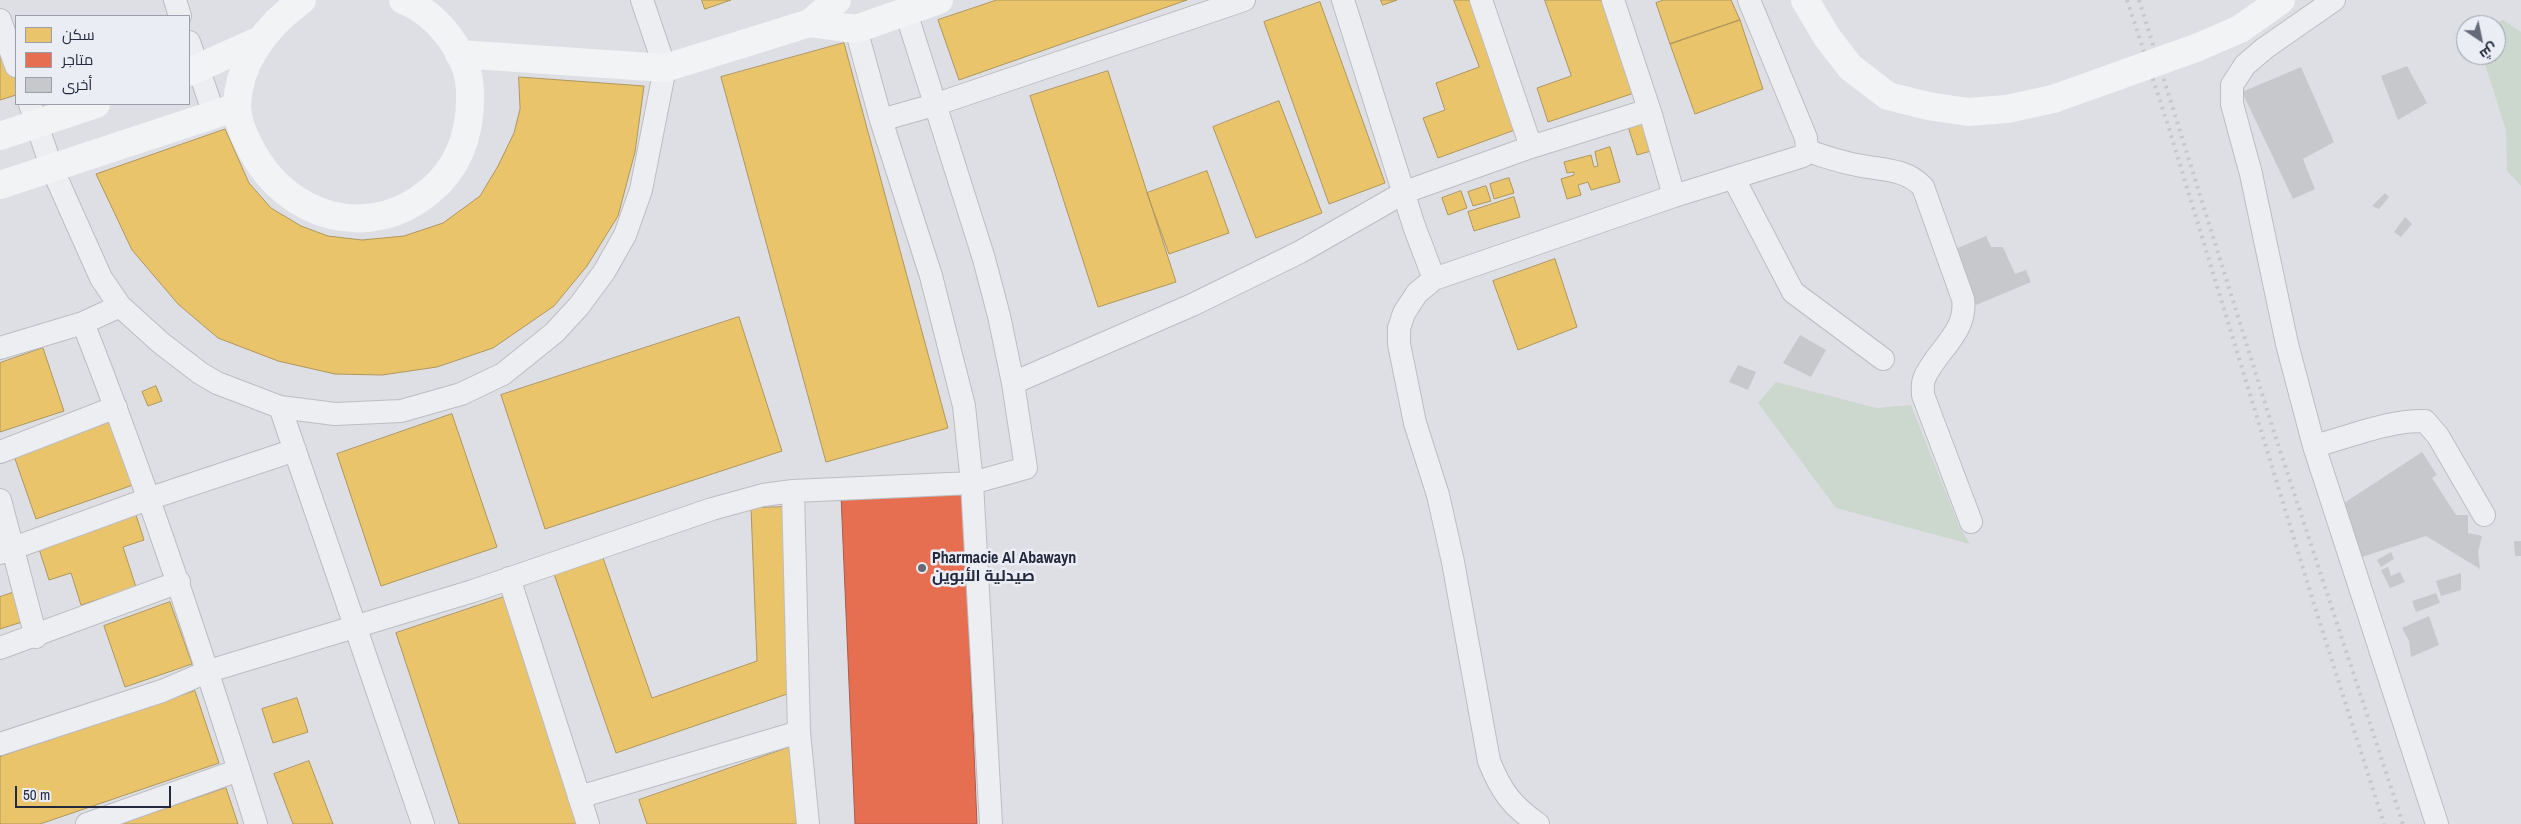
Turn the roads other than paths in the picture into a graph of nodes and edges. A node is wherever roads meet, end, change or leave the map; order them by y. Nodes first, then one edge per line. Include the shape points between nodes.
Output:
1 (175, 0) edge
2 (302, 0) edge
3 (403, 0) edge
4 (430, 0) edge
5 (642, 0) edge
6 (837, 0) edge
7 (848, 0) edge
8 (939, 0) edge
9 (1244, 0) edge
10 (1342, 0) edge
11 (1481, 0) edge
12 (1613, 0) edge
13 (1749, 0) edge
14 (1805, 0) edge
15 (2281, 0) edge
16 (2334, 0) edge
17 (904, 6) edge
18 (180, 15) edge
19 (0, 20) edge
20 (810, 22) junction
21 (856, 29) junction
22 (260, 40) junction
23 (452, 44) junction
24 (190, 49) edge
25 (15, 63) edge
26 (665, 68) junction
27 (193, 71) edge
28 (90, 105) edge
29 (934, 105) junction
30 (226, 110) junction
31 (1649, 110) junction
32 (33, 114) edge
33 (881, 120) junction
34 (0, 136) edge
35 (1531, 147) junction
36 (1808, 150) junction
37 (51, 166) junction
38 (1734, 179) junction
39 (0, 185) edge
40 (1405, 192) junction
41 (1674, 196) junction
42 (1434, 278) junction
43 (120, 306) junction
44 (82, 323) junction
45 (0, 348) edge
46 (1883, 359) dead end
47 (1013, 383) junction
48 (116, 407) junction
49 (280, 407) junction
50 (2314, 446) junction
51 (295, 450) junction
52 (0, 452) edge
53 (972, 484) junction
54 (793, 491) junction
55 (148, 499) junction
56 (0, 500) edge
57 (2484, 515) dead end
58 (1971, 522) dead end
59 (7, 551) edge
60 (509, 578) junction
61 (179, 582) junction
62 (355, 627) junction
63 (36, 636) junction
64 (0, 648) edge
65 (208, 670) junction
66 (799, 732) junction
67 (0, 744) edge
68 (239, 770) junction
69 (579, 797) junction
70 (87, 824) edge
71 (256, 824) edge
72 (423, 824) edge
73 (588, 824) edge
74 (808, 824) edge
75 (991, 824) edge
76 (1538, 824) edge
77 (2437, 824) edge

1 - 18 street
2 - 22 street via 279,17
3 - 23 street via 419,9
4 - 23 street
5 - 26 street
6 - 20 street
7 - 21 street
8 - 17 street
9 - 29 street
10 - 40 street
11 - 35 street
12 - 31 street
13 - 36 street via 1806,138
14 - 15 street, bridge via 1850,67 1888,96 1968,112 2007,109 2054,99 2240,30
16 - 50 street via 2265,48 2245,66 2232,85 2232,104
17 - 21 street
17 - 29 street
19 - 25 street
20 - 21 street
20 - 26 street
21 - 33 street
22 - 27 street
22 - 30 street
23 - 26 street
23 - 30 street via 470,89 471,114 466,139 440,183 397,211 373,217 347,218 322,214 299,203 278,188 262,169 239,125
24 - 27 street
26 - 49 street via 648,162 632,217 604,272 554,333 503,374 461,394 401,411 335,414
27 - 30 street
28 - 32 street
29 - 33 street
29 - 47 street via 984,259
30 - 37 street
31 - 35 street
31 - 41 street
32 - 34 street
32 - 37 street
33 - 53 street via 950,345 964,406
35 - 40 street
36 - 38 street via 1803,156
36 - 58 street via 1856,165 1902,172 1914,177 1923,187 1965,311 1961,324 1924,380 1923,395
37 - 39 street
37 - 43 street via 102,278
38 - 41 street
38 - 46 street via 1793,292
40 - 42 street
40 - 47 street via 1343,230 1192,305
41 - 42 street
42 - 76 street via 1417,293 1404,313 1399,328 1400,344 1415,422 1438,495 1453,562 1489,761 1500,788
43 - 44 street
43 - 49 street via 200,373 242,394
44 - 45 street
44 - 48 street
47 - 53 street via 1026,468
48 - 52 street
48 - 55 street
49 - 51 street
50 - 57 street via 2390,426 2425,421 2438,436
50 - 77 street
51 - 55 street
51 - 62 street
53 - 54 street
53 - 75 street
54 - 60 street via 712,509
54 - 66 street
55 - 59 street
55 - 61 street
56 - 59 street
59 - 63 street
60 - 62 street
60 - 69 street
61 - 63 street
61 - 65 street
62 - 65 street
62 - 72 street
63 - 64 street
65 - 67 street via 162,691
65 - 68 street
66 - 69 street
66 - 74 street
68 - 70 street
68 - 71 street
69 - 73 street

